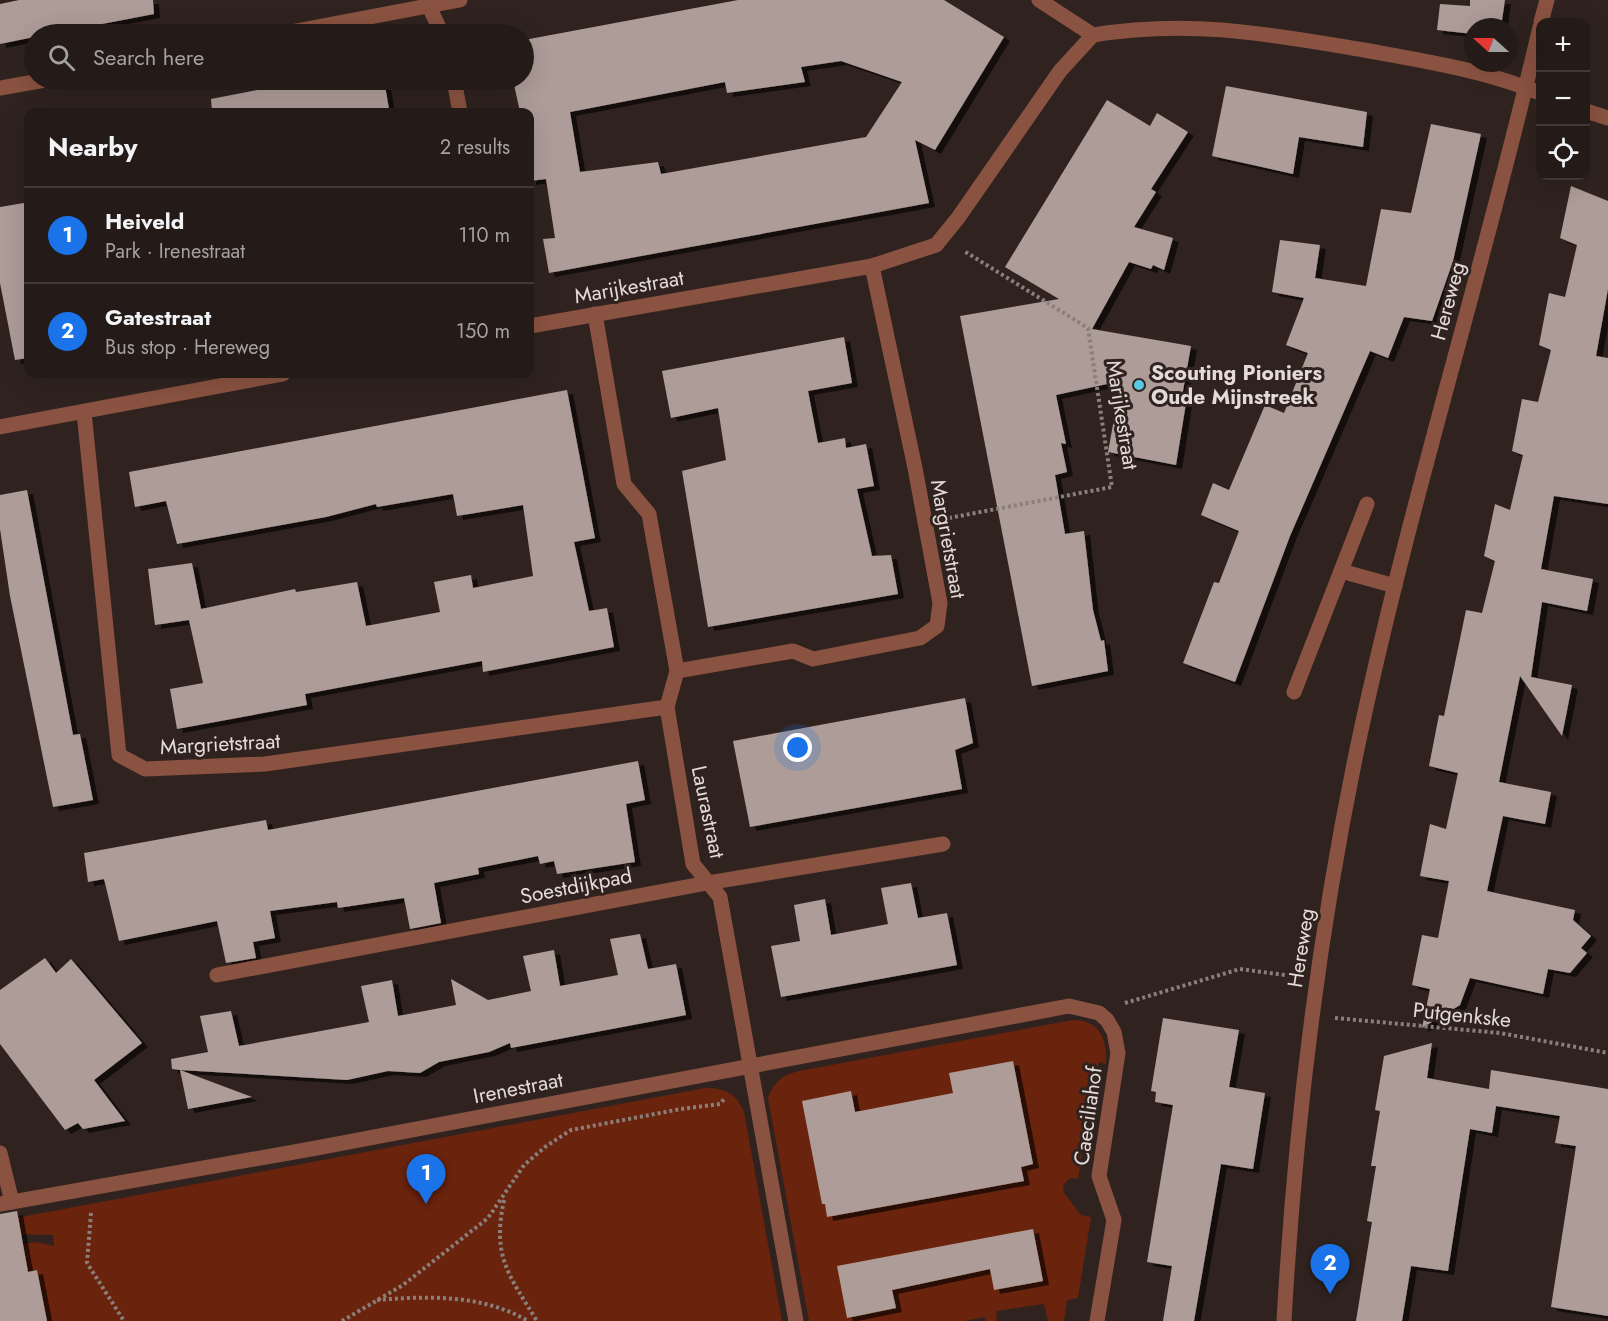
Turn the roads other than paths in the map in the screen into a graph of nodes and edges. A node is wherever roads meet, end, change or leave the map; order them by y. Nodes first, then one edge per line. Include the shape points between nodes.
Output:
1 (460, 0) edge
2 (1039, 0) edge
3 (1547, 0) edge
4 (427, 3) edge
5 (1543, 18) edge
6 (327, 24) edge
7 (437, 24) edge
8 (1094, 35) junction
9 (1536, 66) edge
10 (24, 84) edge
11 (0, 88) edge
12 (456, 90) edge
13 (1533, 90) edge
14 (459, 108) edge
15 (1590, 112) edge
16 (1608, 118) edge
17 (872, 266) junction
18 (595, 314) junction
19 (534, 325) edge
20 (262, 378) edge
21 (84, 412) junction
22 (0, 427) edge
23 (1367, 504) dead end
24 (1341, 571) junction
25 (1395, 586) junction
26 (677, 671) junction
27 (1294, 692) dead end
28 (667, 707) junction
29 (943, 844) dead end
30 (707, 883) junction
31 (217, 975) dead end
32 (1043, 1011) joint
33 (752, 1065) junction
34 (0, 1153) edge
35 (6, 1203) edge
36 (796, 1321) edge
37 (1097, 1321) edge
38 (1284, 1321) edge

1 - 4 street
2 - 8 street
3 - 5 street, Hereweg
4 - 6 street
4 - 7 street
8 - 13 street via 1151,27 1232,28 1470,68
8 - 17 street, Marijkestraat via 1060,71 943,238 936,245
9 - 13 street, Hereweg
10 - 11 street
12 - 14 street
13 - 25 street, Hereweg
15 - 16 street
17 - 18 street, Marijkestraat
17 - 26 street, Margrietstraat via 940,603 937,626 920,638 813,659 794,651
18 - 19 street, Marijkestraat
18 - 26 street, Laurastraat via 624,484 649,514
20 - 21 street
21 - 22 street
21 - 28 street, Margrietstraat via 119,755 145,769 265,764
23 - 24 street
24 - 25 street
24 - 27 street
25 - 38 street, Hereweg via 1358,743 1317,979 1291,1202
26 - 28 street, Laurastraat
28 - 30 street, Laurastraat via 693,864
29 - 30 street, Soestdijkpad
30 - 31 street, Soestdijkpad
30 - 33 street, Laurastraat via 720,897
32 - 33 street, Irenestraat
32 - 37 street, Caeciliahof via 1069,1006 1099,1013 1114,1032 1118,1053 1099,1176 1114,1220
33 - 35 street, Irenestraat
33 - 36 street, Laurastraat
34 - 35 street

